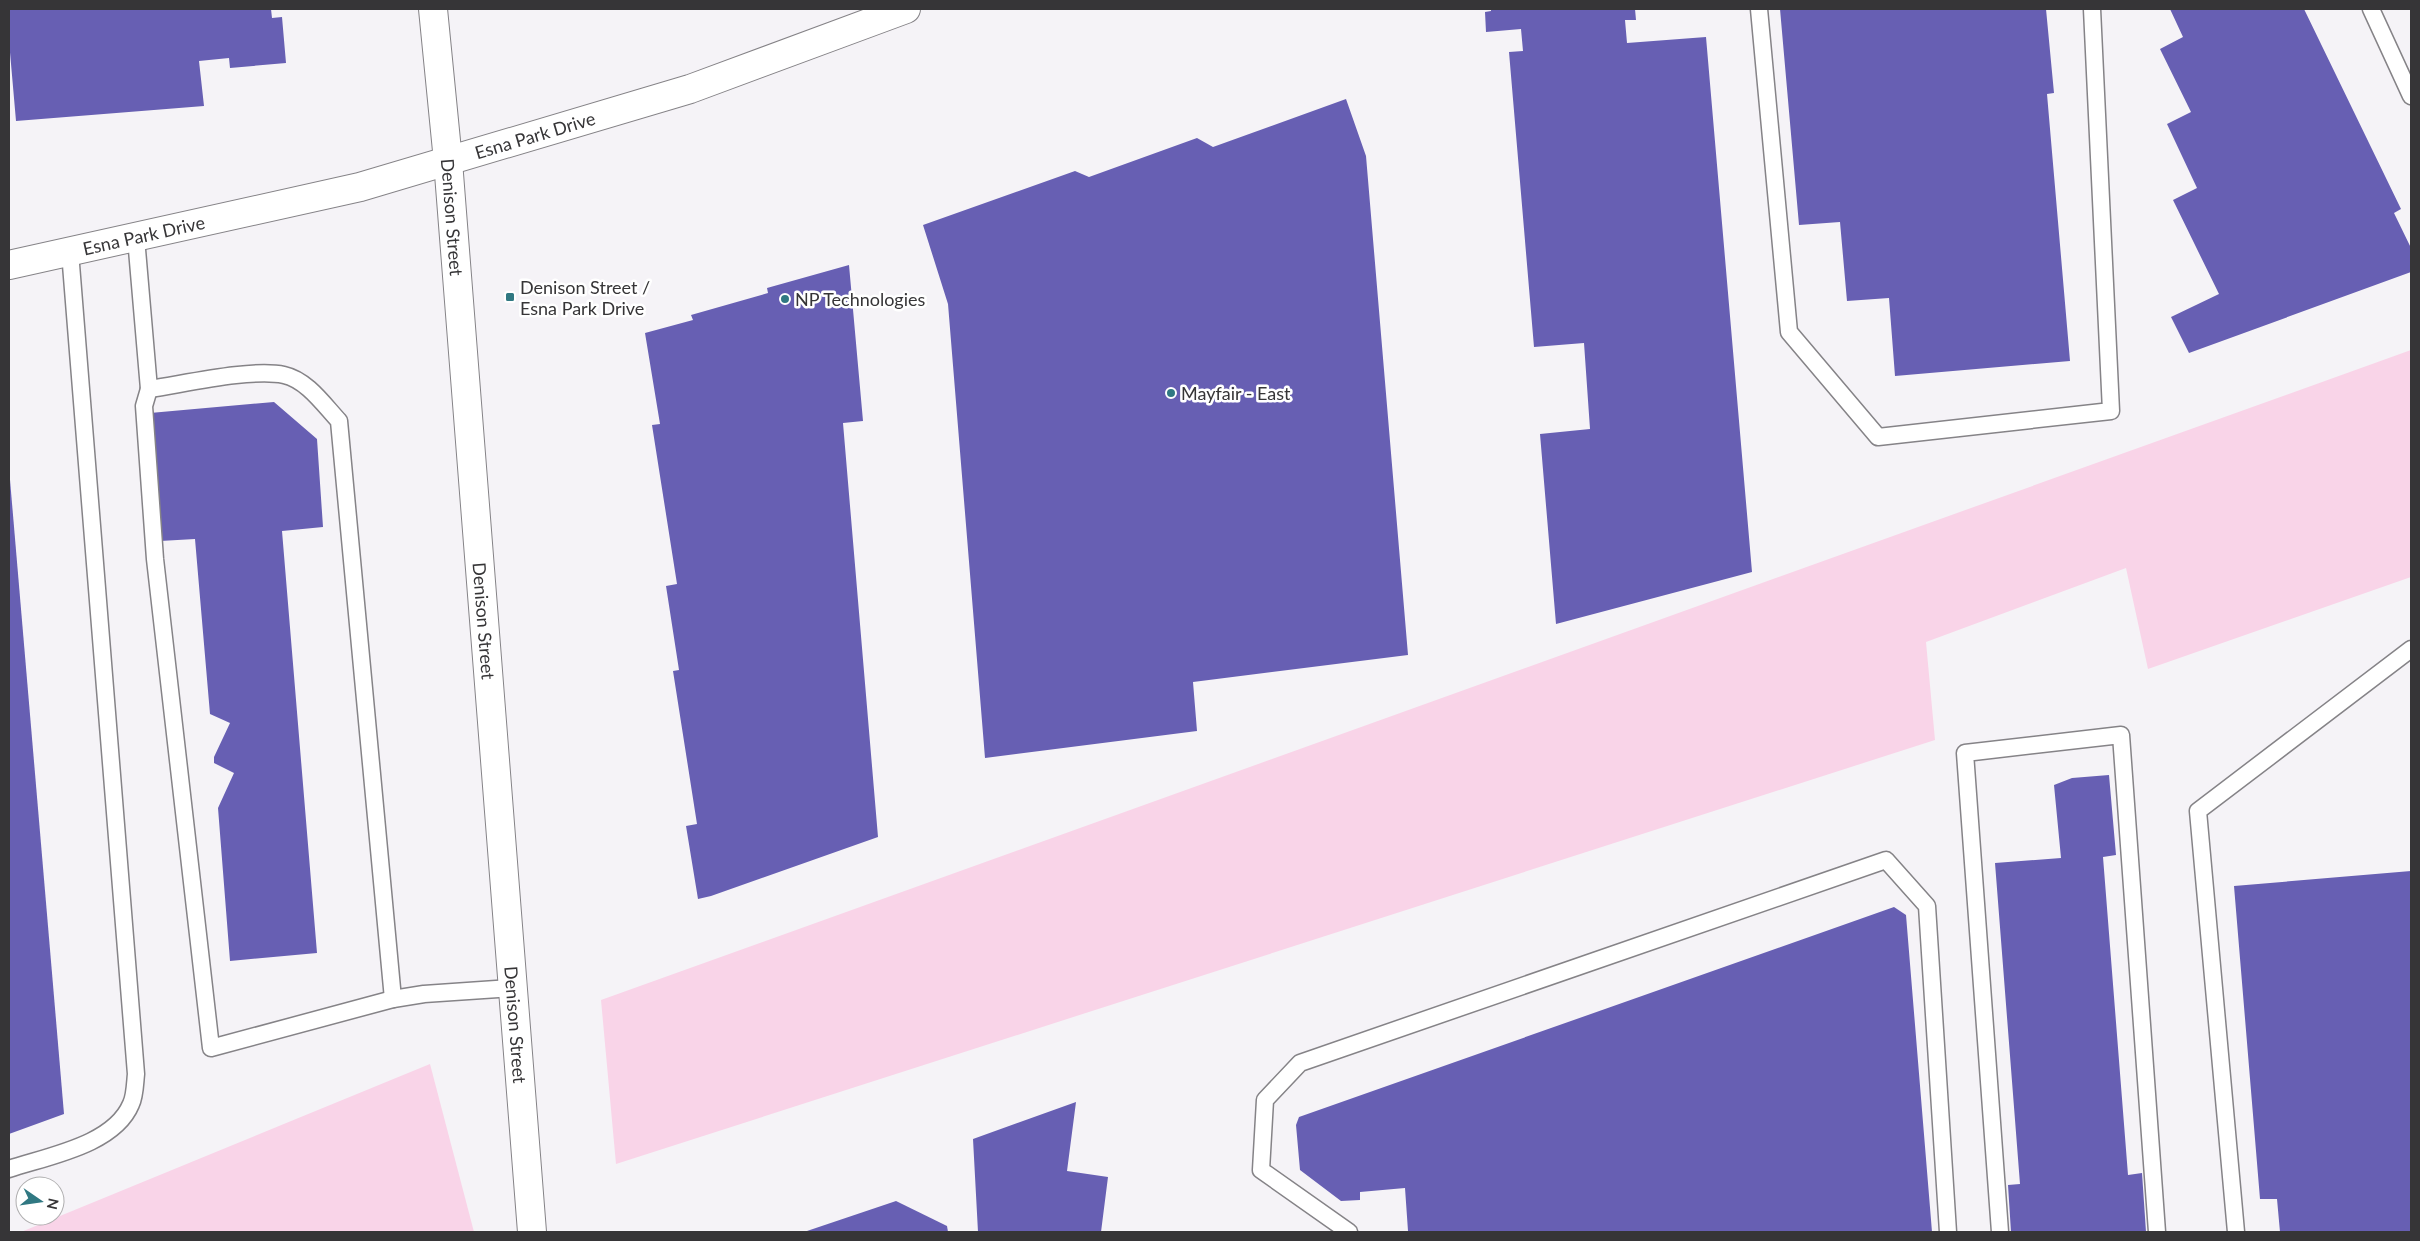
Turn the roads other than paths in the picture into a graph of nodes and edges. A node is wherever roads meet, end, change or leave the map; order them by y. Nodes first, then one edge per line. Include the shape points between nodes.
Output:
1 (433, 9) edge
2 (906, 9) edge
3 (1760, 9) edge
4 (2092, 9) edge
5 (2371, 9) edge
6 (2411, 96) edge
7 (448, 161) junction
8 (136, 238) junction
9 (70, 252) junction
10 (9, 265) edge
11 (149, 389) junction
12 (2411, 649) edge
13 (512, 988) junction
14 (394, 999) junction
15 (9, 1169) edge
16 (532, 1232) edge
17 (1350, 1232) edge
18 (1948, 1232) edge
19 (2000, 1232) edge
20 (2157, 1232) edge
21 (2236, 1232) edge

1 - 7 street, Denison Street
2 - 7 street, Esna Park Drive via 690,89
3 - 4 lane via 1789,332 1878,437 2111,411
5 - 6 lane
7 - 8 street, Esna Park Drive via 360,186
7 - 13 street, Denison Street
8 - 9 street, Esna Park Drive
8 - 11 lane
9 - 10 street, Esna Park Drive
9 - 15 lane via 136,1074 132,1104 115,1128 94,1140
11 - 14 lane via 256,373 285,375 310,389 339,421
11 - 14 lane via 144,406 155,559 210,1048
12 - 21 lane via 2198,811
13 - 14 lane
13 - 16 street, Denison Street
17 - 18 lane via 1261,1170 1265,1100 1300,1063 1886,860 1927,906
19 - 20 lane via 1965,753 2121,736

